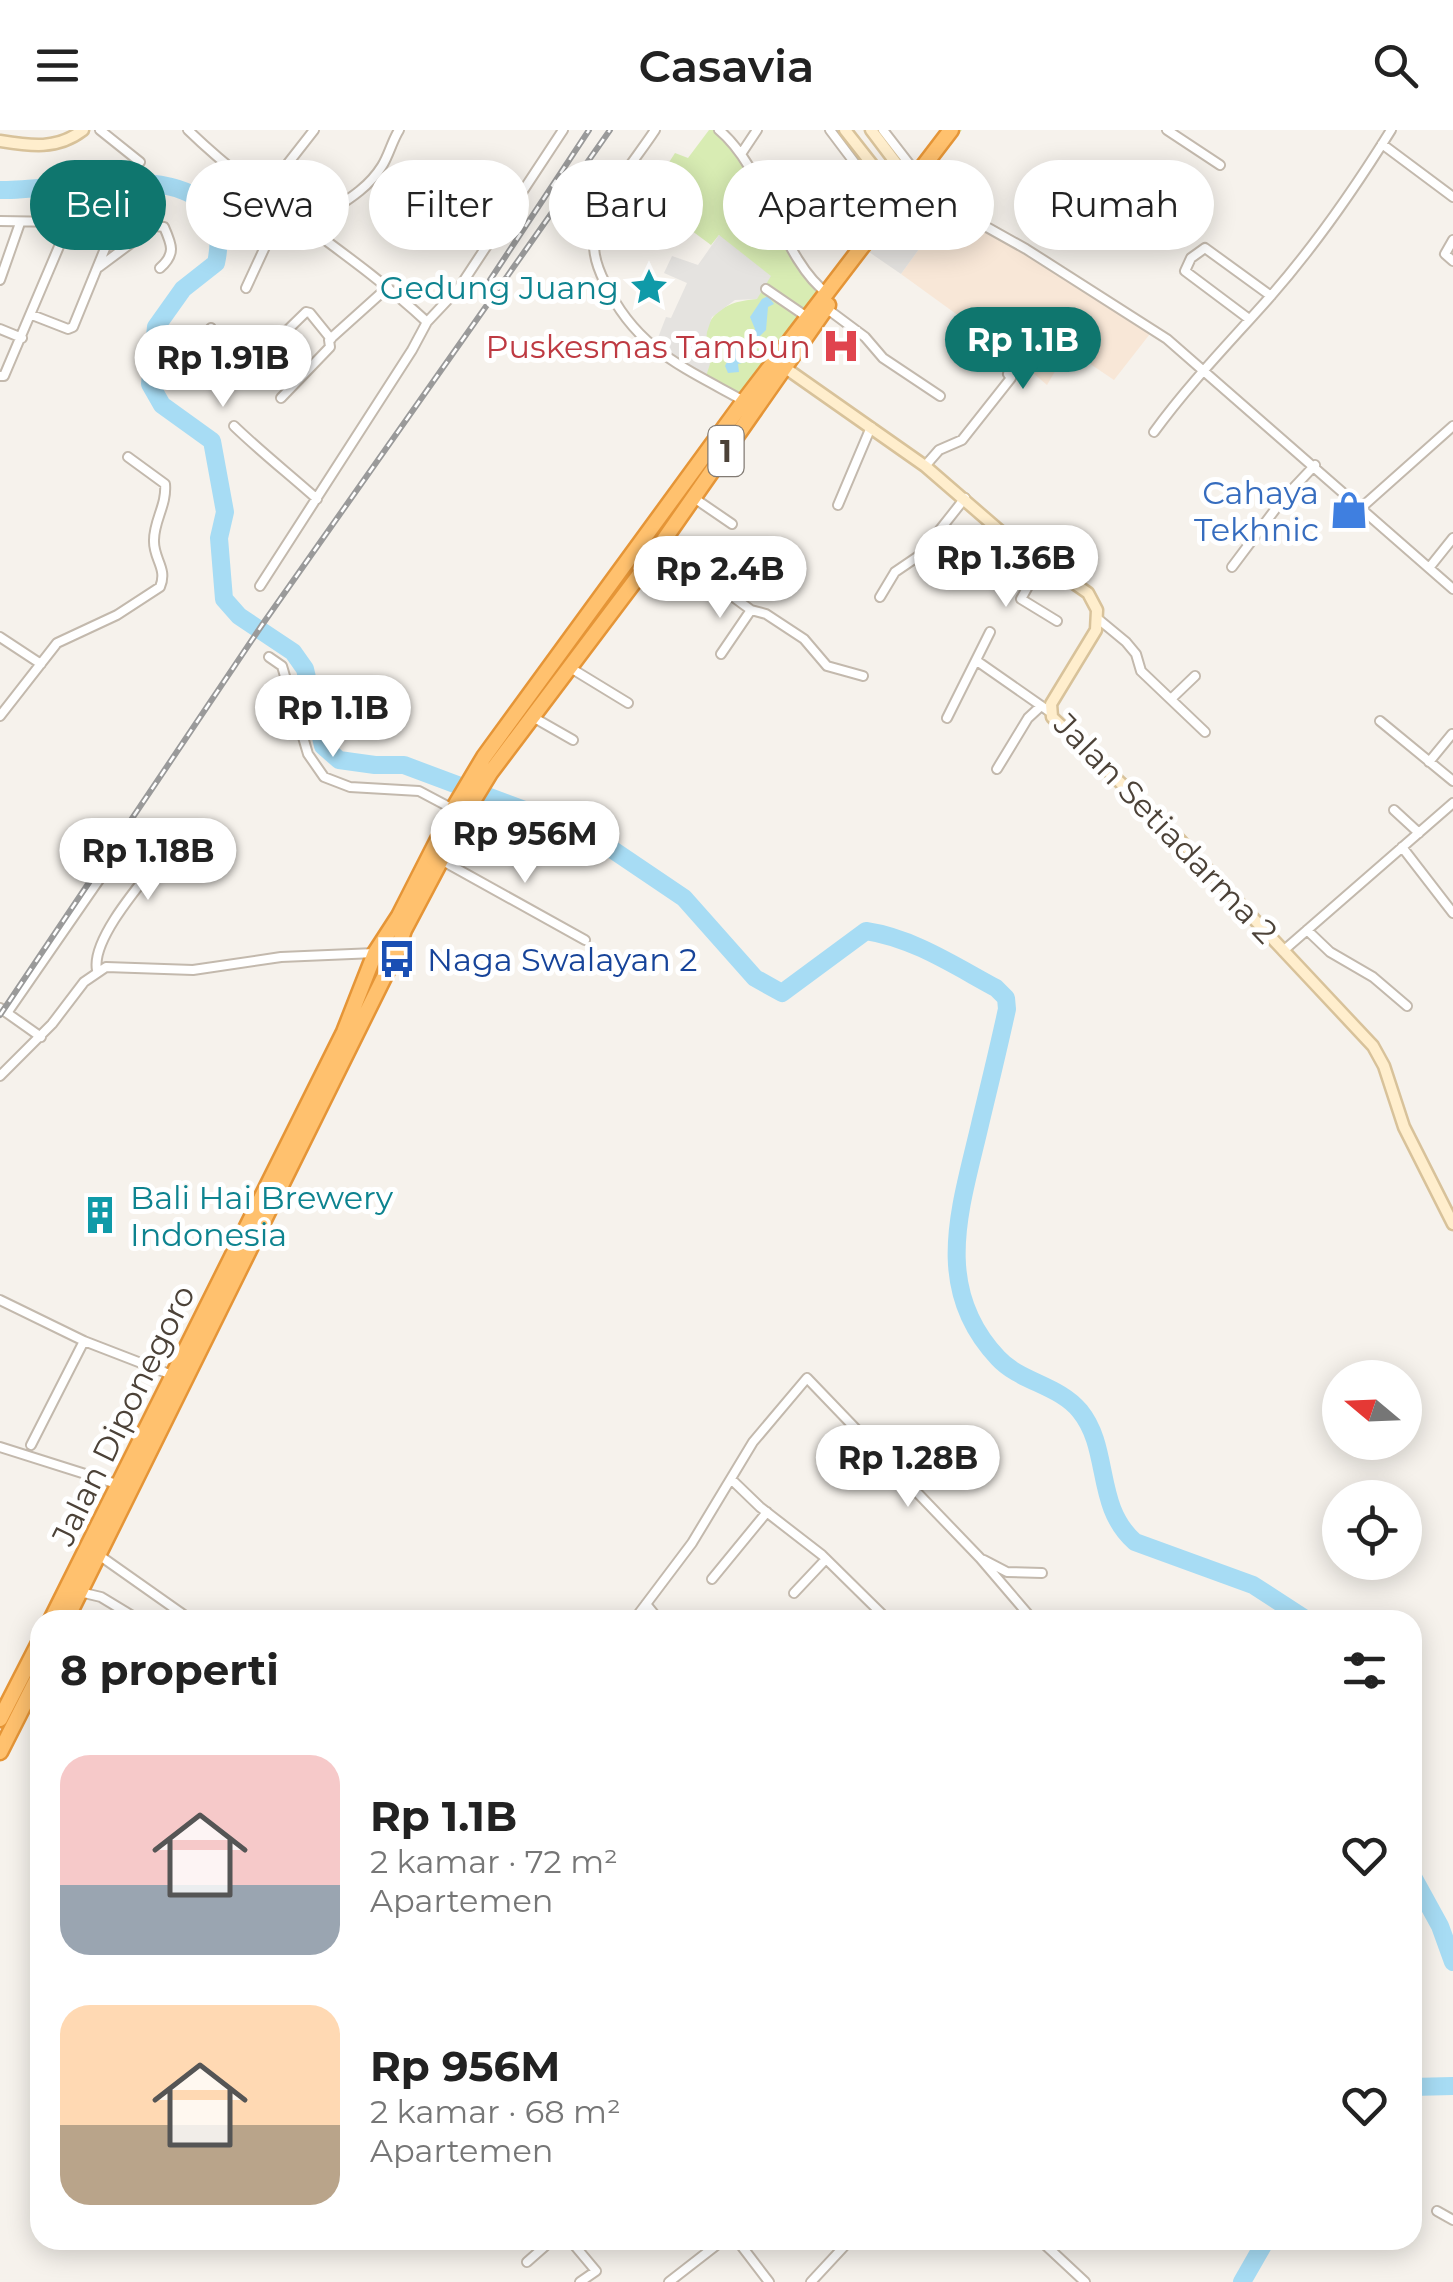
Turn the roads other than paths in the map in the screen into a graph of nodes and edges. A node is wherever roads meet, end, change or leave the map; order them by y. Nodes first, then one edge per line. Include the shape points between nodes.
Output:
1 (83, 130) edge
2 (100, 130) edge
3 (188, 130) edge
4 (314, 130) edge
5 (399, 130) edge
6 (563, 130) edge
7 (655, 130) edge
8 (719, 130) edge
9 (757, 130) edge
10 (830, 130) edge
11 (846, 130) edge
12 (871, 130) edge
13 (883, 130) edge
14 (951, 130) edge
15 (962, 130) edge
16 (1166, 130) edge
17 (1391, 130) edge
18 (0, 141) edge
19 (1382, 144) junction
20 (741, 154) junction
21 (138, 160) edge
22 (224, 160) edge
23 (291, 160) edge
24 (856, 160) edge
25 (865, 160) edge
26 (896, 160) edge
27 (901, 160) edge
28 (930, 160) edge
29 (935, 160) edge
30 (1220, 166) dead end
31 (1453, 197) edge
32 (349, 200) edge
33 (0, 221) edge
34 (20, 223) junction
35 (30, 223) edge
36 (994, 230) edge
37 (166, 233) edge
38 (1453, 240) edge
39 (58, 250) edge
40 (105, 250) edge
41 (122, 250) edge
42 (264, 250) edge
43 (339, 250) edge
44 (864, 250) edge
45 (865, 250) edge
46 (1453, 261) edge
47 (99, 267) junction
48 (160, 268) dead end
49 (0, 280) edge
50 (388, 287) junction
51 (246, 288) dead end
52 (766, 289) dead end
53 (1271, 296) junction
54 (827, 301) junction
55 (32, 315) junction
56 (807, 317) junction
57 (1249, 319) junction
58 (426, 322) junction
59 (210, 328) dead end
60 (0, 329) edge
61 (22, 338) junction
62 (330, 339) junction
63 (1014, 358) dead end
64 (784, 367) junction
65 (1203, 369) junction
66 (0, 376) edge
67 (940, 396) dead end
68 (281, 398) dead end
69 (744, 401) junction
70 (234, 426) dead end
71 (1453, 426) edge
72 (871, 427) junction
73 (1154, 432) dead end
74 (128, 457) dead end
75 (1315, 465) junction
76 (926, 466) junction
77 (694, 498) junction
78 (965, 498) junction
79 (316, 499) junction
80 (838, 505) dead end
81 (1362, 507) junction
82 (732, 524) dead end
83 (1453, 538) edge
84 (661, 544) junction
85 (1042, 561) junction
86 (1232, 567) dead end
87 (1429, 568) junction
88 (260, 586) dead end
89 (1453, 589) edge
90 (880, 597) dead end
91 (751, 610) junction
92 (1098, 618) junction
93 (1058, 621) dead end
94 (990, 632) dead end
95 (0, 636) edge
96 (720, 654) dead end
97 (270, 658) dead end
98 (977, 661) junction
99 (41, 664) junction
100 (569, 667) junction
101 (863, 676) dead end
102 (1194, 676) dead end
103 (1172, 698) junction
104 (628, 703) dead end
105 (1046, 709) junction
106 (2, 710) edge
107 (531, 716) junction
108 (947, 718) dead end
109 (1380, 721) dead end
110 (1205, 732) dead end
111 (1452, 734) edge
112 (573, 740) dead end
113 (1429, 762) junction
114 (488, 765) junction
115 (998, 768) dead end
116 (1453, 781) edge
117 (1453, 802) edge
118 (459, 807) junction
119 (1394, 810) dead end
120 (1419, 833) junction
121 (176, 837) dead end
122 (121, 848) dead end
123 (1402, 848) junction
124 (435, 858) junction
125 (1453, 913) edge
126 (1307, 930) junction
127 (585, 940) dead end
128 (1284, 951) junction
129 (375, 953) junction
130 (391, 961) junction
131 (97, 970) junction
132 (1407, 1006) dead end
133 (4, 1011) edge
134 (41, 1037) junction
135 (0, 1076) edge
136 (1453, 1224) edge
137 (0, 1300) edge
138 (84, 1341) junction
139 (172, 1375) junction
140 (30, 1445) dead end
141 (0, 1447) edge
142 (731, 1478) junction
143 (120, 1485) junction
144 (767, 1512) junction
145 (93, 1551) junction
146 (980, 1558) junction
147 (826, 1559) junction
148 (1042, 1572) dead end
149 (712, 1579) dead end
150 (74, 1590) junction
151 (794, 1593) dead end
152 (646, 1604) junction
153 (59, 1610) edge
154 (69, 1610) edge
155 (122, 1610) edge
156 (177, 1610) edge
157 (642, 1610) edge
158 (651, 1610) edge
159 (878, 1610) edge
160 (1024, 1610) edge
161 (30, 1660) edge
162 (30, 1693) edge
163 (0, 1719) edge
164 (0, 1752) edge
165 (1436, 2211) dead end
166 (1453, 2220) edge
167 (541, 2250) edge
168 (578, 2250) edge
169 (710, 2250) edge
170 (744, 2250) edge
171 (841, 2250) edge
172 (1051, 2250) edge
173 (527, 2262) dead end
174 (580, 2282) edge
175 (670, 2282) edge
176 (769, 2282) edge
177 (811, 2282) edge
178 (1085, 2282) edge

1 - 18 main road via 41,147
2 - 21 street
3 - 22 street
4 - 23 street
5 - 32 street via 382,166
6 - 58 street via 458,288
7 - 69 street via 598,224 593,244 600,272 617,308 644,341
8 - 20 street
9 - 20 street
10 - 24 street
11 - 25 main road
12 - 26 main road
13 - 27 street
14 - 28 highway, 1
15 - 29 highway, 1
16 - 30 street
17 - 19 street
19 - 31 street
19 - 53 street
20 - 54 street
33 - 34 street
34 - 35 street
34 - 49 street
36 - 65 street
37 - 48 street via 171,258
38 - 46 street via 1444,254
39 - 55 street
40 - 47 street
41 - 47 street
42 - 51 street
43 - 50 street
44 - 54 highway, 1
45 - 54 highway, 1
47 - 55 street via 73,328
50 - 58 street
50 - 62 street
52 - 56 street
53 - 57 street
53 - 57 street via 1208,250 1191,258 1185,271
54 - 56 highway, 1
54 - 64 highway, 1
54 - 67 street via 884,358
55 - 61 street
56 - 69 highway, 1
57 - 65 street
58 - 79 street
59 - 62 street via 189,356 224,392 306,312
60 - 61 street
61 - 66 street
62 - 68 street via 330,347
63 - 76 street via 1010,378 962,440
64 - 72 main road
64 - 77 highway, 1
65 - 73 street
65 - 75 street
69 - 114 highway, 1
70 - 79 street
71 - 81 street
72 - 76 main road
72 - 80 street
74 - 99 street via 165,484 153,544 162,583 118,615 57,643
75 - 81 street
75 - 86 street
76 - 78 main road
77 - 82 street
77 - 84 highway, 1
78 - 85 main road
78 - 90 street
79 - 88 street
81 - 87 street
83 - 87 street
84 - 91 street
84 - 100 highway, 1
85 - 92 main road via 1088,593
85 - 93 street via 1021,600
87 - 89 street
91 - 96 street
91 - 101 street via 804,639 828,666
92 - 103 street
92 - 105 main road, Jalan Setiadarma 2 via 1088,646
94 - 98 street
95 - 99 street
97 - 118 street via 282,666 308,754 324,777 350,787 419,790
98 - 105 street
98 - 108 street
99 - 106 street
100 - 104 street
100 - 107 highway, 1
102 - 103 street
103 - 110 street
105 - 115 street via 1028,718
105 - 128 main road, Jalan Setiadarma 2
107 - 112 street
107 - 114 highway, 1
109 - 113 street
111 - 113 street
113 - 116 street
114 - 118 highway, 1
117 - 120 street
118 - 124 highway, Jalan Diponegoro / 1
119 - 120 street
120 - 123 street
121 - 131 street via 119,914 96,956
122 - 133 street
123 - 125 street
123 - 126 street
124 - 127 street
124 - 129 highway, Jalan Diponegoro / 1
124 - 130 highway, Jalan Diponegoro / 1
126 - 128 street
126 - 132 street
128 - 136 main road, Jalan Setiadarma 2 via 1378,1053 1404,1127
129 - 130 street
129 - 131 street via 281,956 193,970
129 - 139 highway, Jalan Diponegoro / 1 via 344,1032
130 - 145 highway, Jalan Diponegoro / 1
131 - 134 street
133 - 134 street
134 - 135 street
137 - 138 street
138 - 139 street
138 - 140 street
139 - 143 highway, Jalan Diponegoro / 1
141 - 143 street
142 - 144 street
142 - 146 street via 807,1378
142 - 152 street
143 - 145 highway, Jalan Diponegoro / 1
144 - 147 street
144 - 149 street
145 - 150 highway, Jalan Diponegoro / 1
145 - 156 street
146 - 148 street via 1007,1572
146 - 160 street
147 - 151 street
147 - 159 street
150 - 153 highway, Jalan Diponegoro / 1
150 - 154 highway, Jalan Diponegoro / 1
150 - 155 street
152 - 157 street
152 - 158 street
161 - 163 highway
162 - 164 highway
165 - 166 street
167 - 173 street
168 - 174 street via 596,2271
169 - 175 street
170 - 176 street
171 - 177 street
172 - 178 street

